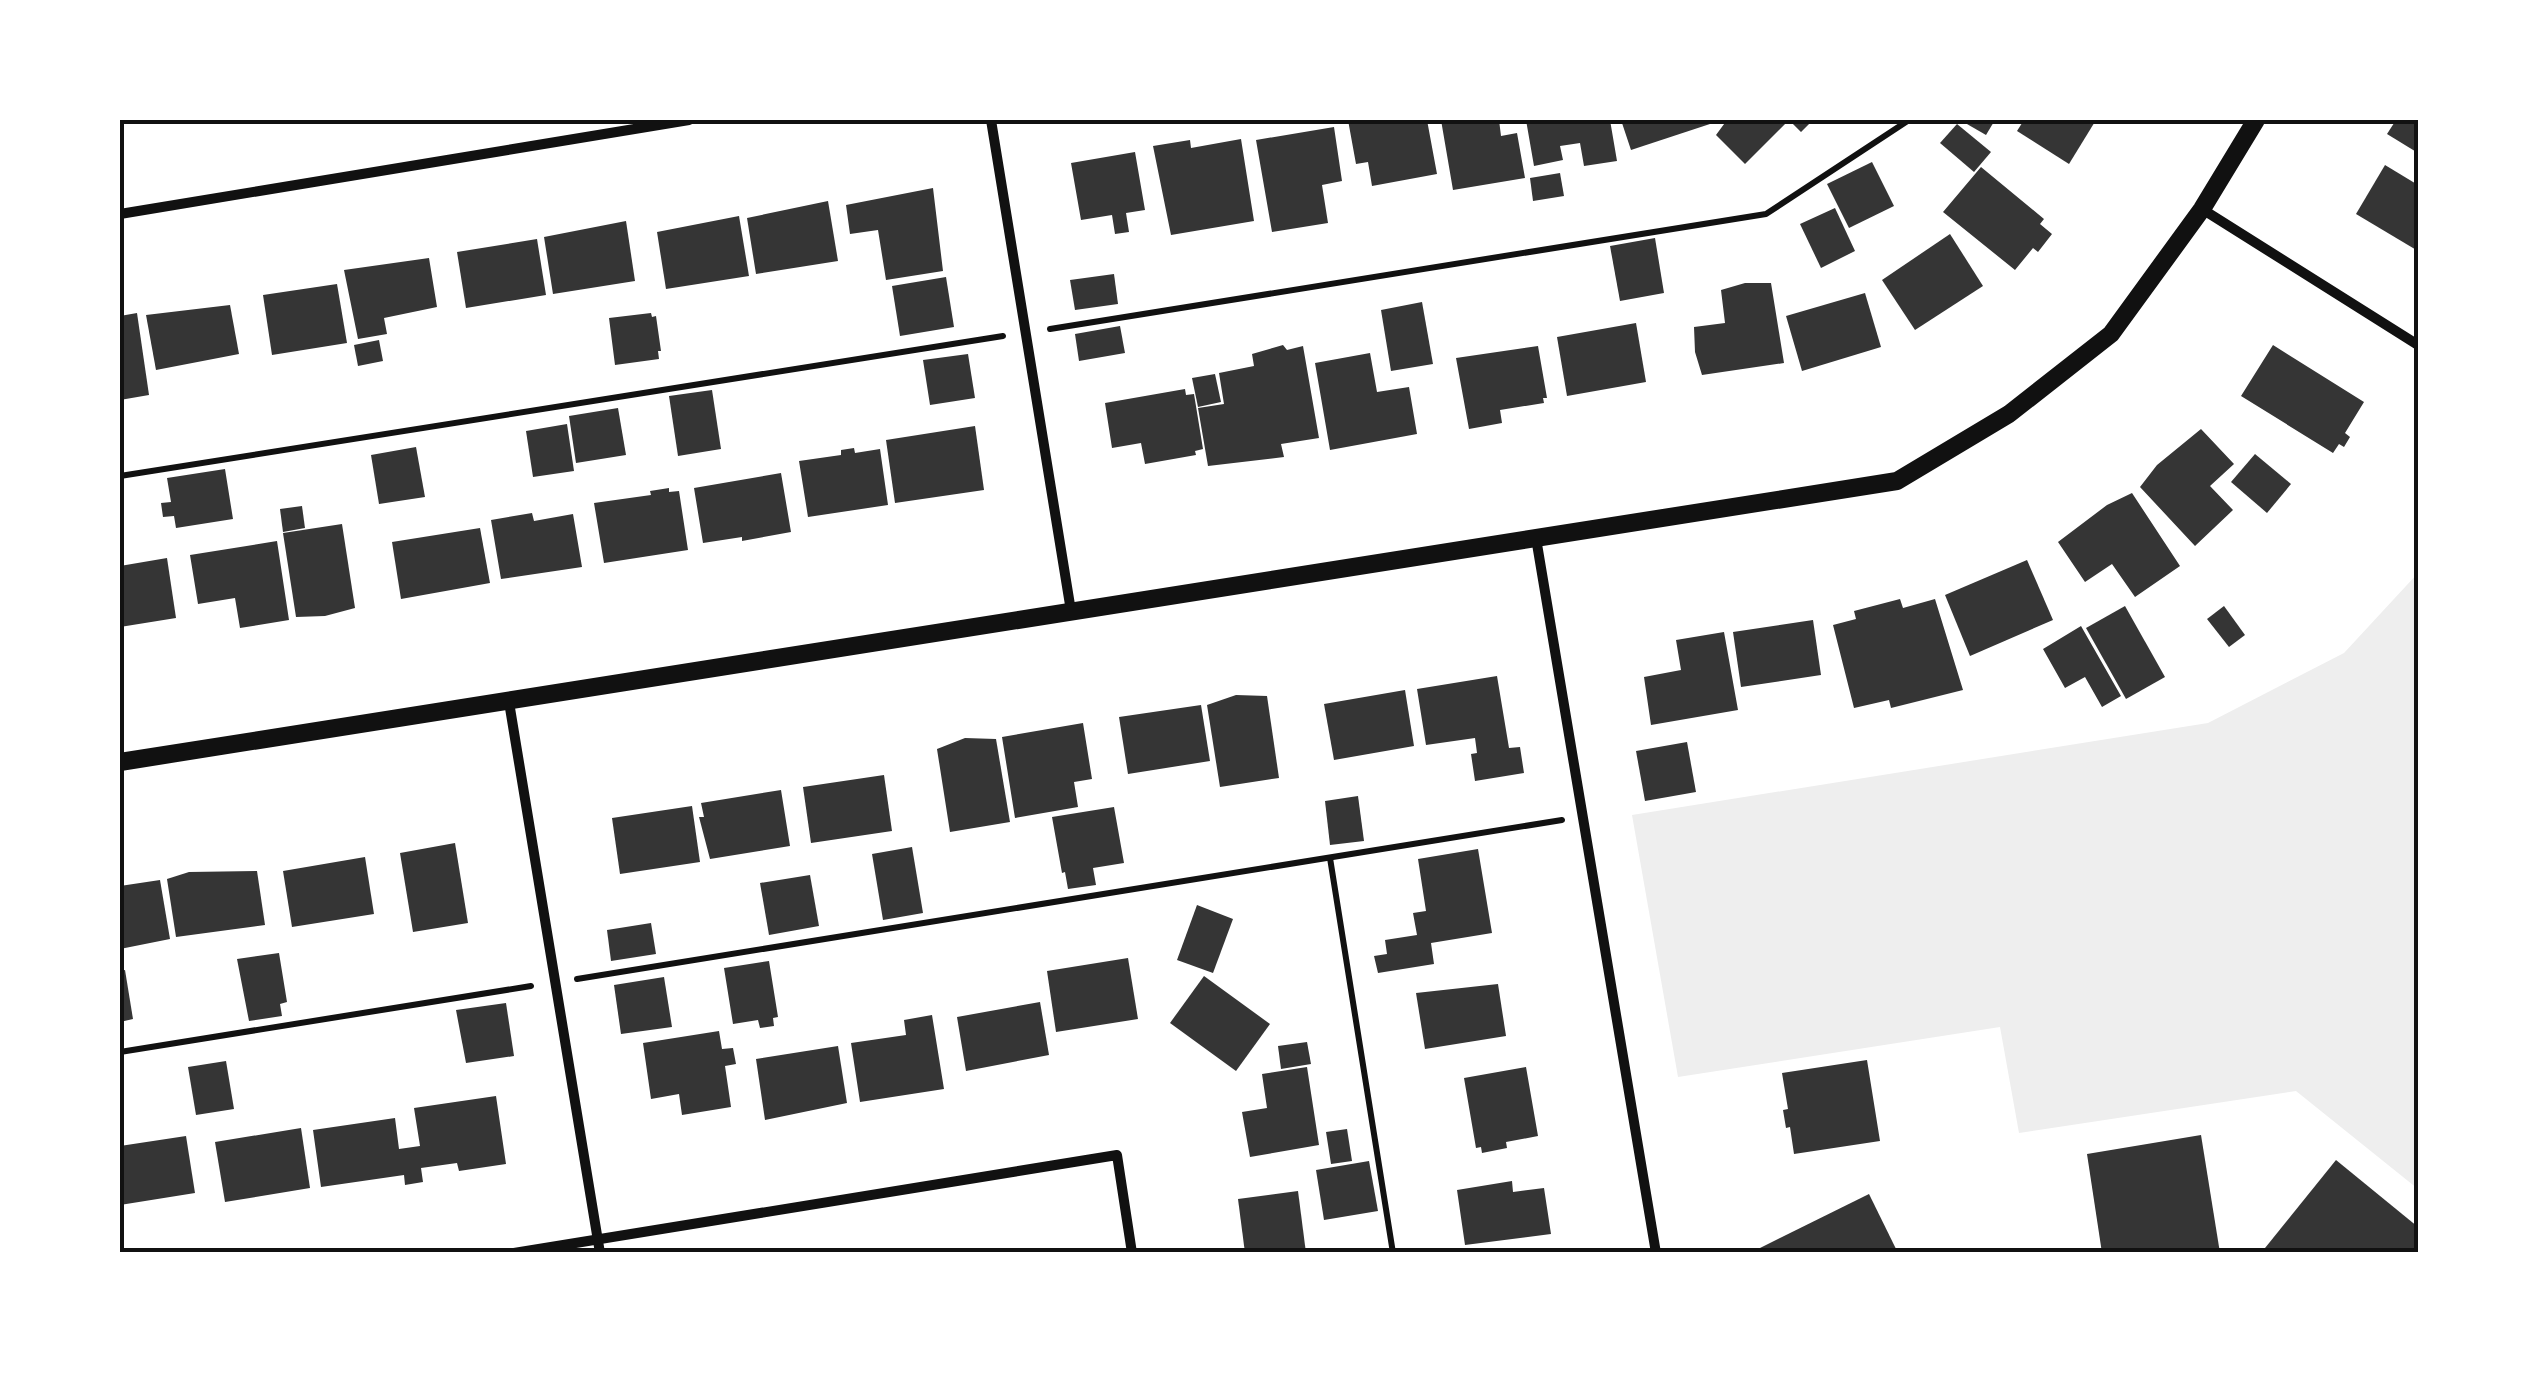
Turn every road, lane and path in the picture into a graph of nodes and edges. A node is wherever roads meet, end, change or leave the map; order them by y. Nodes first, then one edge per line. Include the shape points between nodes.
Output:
1 (689, 120) edge
2 (991, 120) edge
3 (2256, 120) edge
4 (631, 125) edge
5 (2202, 209) junction
6 (120, 214) edge
7 (2418, 345) edge
8 (1536, 538) junction
9 (1071, 611) junction
10 (509, 702) junction
11 (120, 762) edge
12 (1583, 817) junction
13 (1330, 858) junction
14 (555, 982) junction
15 (120, 1052) edge
16 (598, 1240) junction
17 (514, 1253) edge
18 (600, 1253) edge
19 (1132, 1253) edge
20 (1393, 1253) edge
21 (1656, 1253) edge

1 - 4 street
2 - 9 street
3 - 5 street
4 - 6 street
5 - 7 street
5 - 8 street via 2111,334 2008,414 1897,481
8 - 9 street
8 - 12 street
9 - 10 street
10 - 11 street
10 - 14 street
12 - 13 path
12 - 21 street
13 - 14 path
13 - 20 path
14 - 15 path
14 - 16 street
16 - 17 street
16 - 18 street
16 - 19 street via 1117,1155

